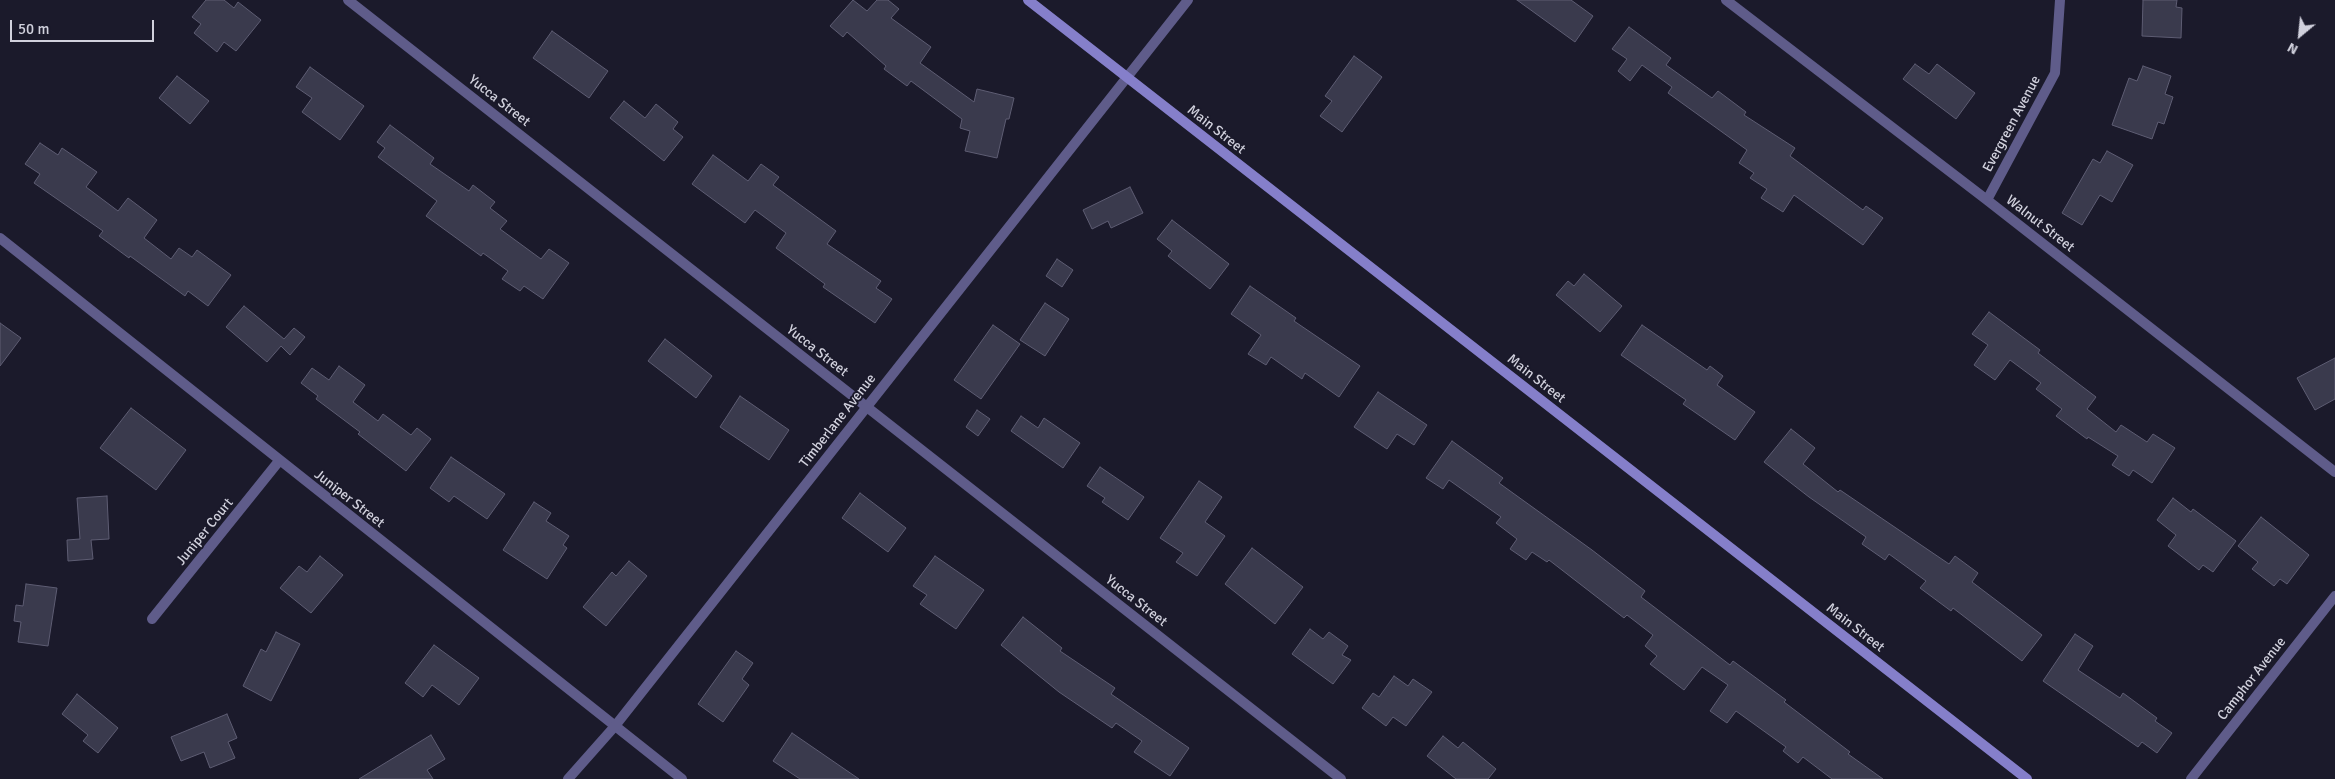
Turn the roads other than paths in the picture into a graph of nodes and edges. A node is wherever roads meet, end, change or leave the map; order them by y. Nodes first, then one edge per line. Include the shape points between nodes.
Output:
1 (348, 0) edge
2 (1028, 0) edge
3 (1188, 0) edge
4 (1726, 0) edge
5 (2060, 0) edge
6 (1126, 77) junction
7 (1987, 200) junction
8 (0, 238) edge
9 (867, 408) junction
10 (279, 461) junction
11 (2335, 472) edge
12 (2335, 596) edge
13 (152, 619) dead end
14 (615, 726) junction
15 (568, 779) edge
16 (682, 779) edge
17 (1341, 779) edge
18 (2028, 779) edge
19 (2192, 779) edge

1 - 9 street, Yucca Street
2 - 6 main road, Main Street
3 - 6 street, Timberlane Avenue
4 - 7 street, Walnut Street
5 - 7 street, Evergreen Avenue via 2055,73
6 - 9 street, Timberlane Avenue
6 - 18 main road, Main Street
7 - 11 street, Walnut Street
8 - 10 street, Juniper Street
9 - 14 street, Timberlane Avenue
9 - 17 street, Yucca Street
10 - 13 street, Juniper Court
10 - 14 street, Juniper Street
12 - 19 street, Camphor Avenue
14 - 15 street, Timberlane Avenue
14 - 16 street, Juniper Street

